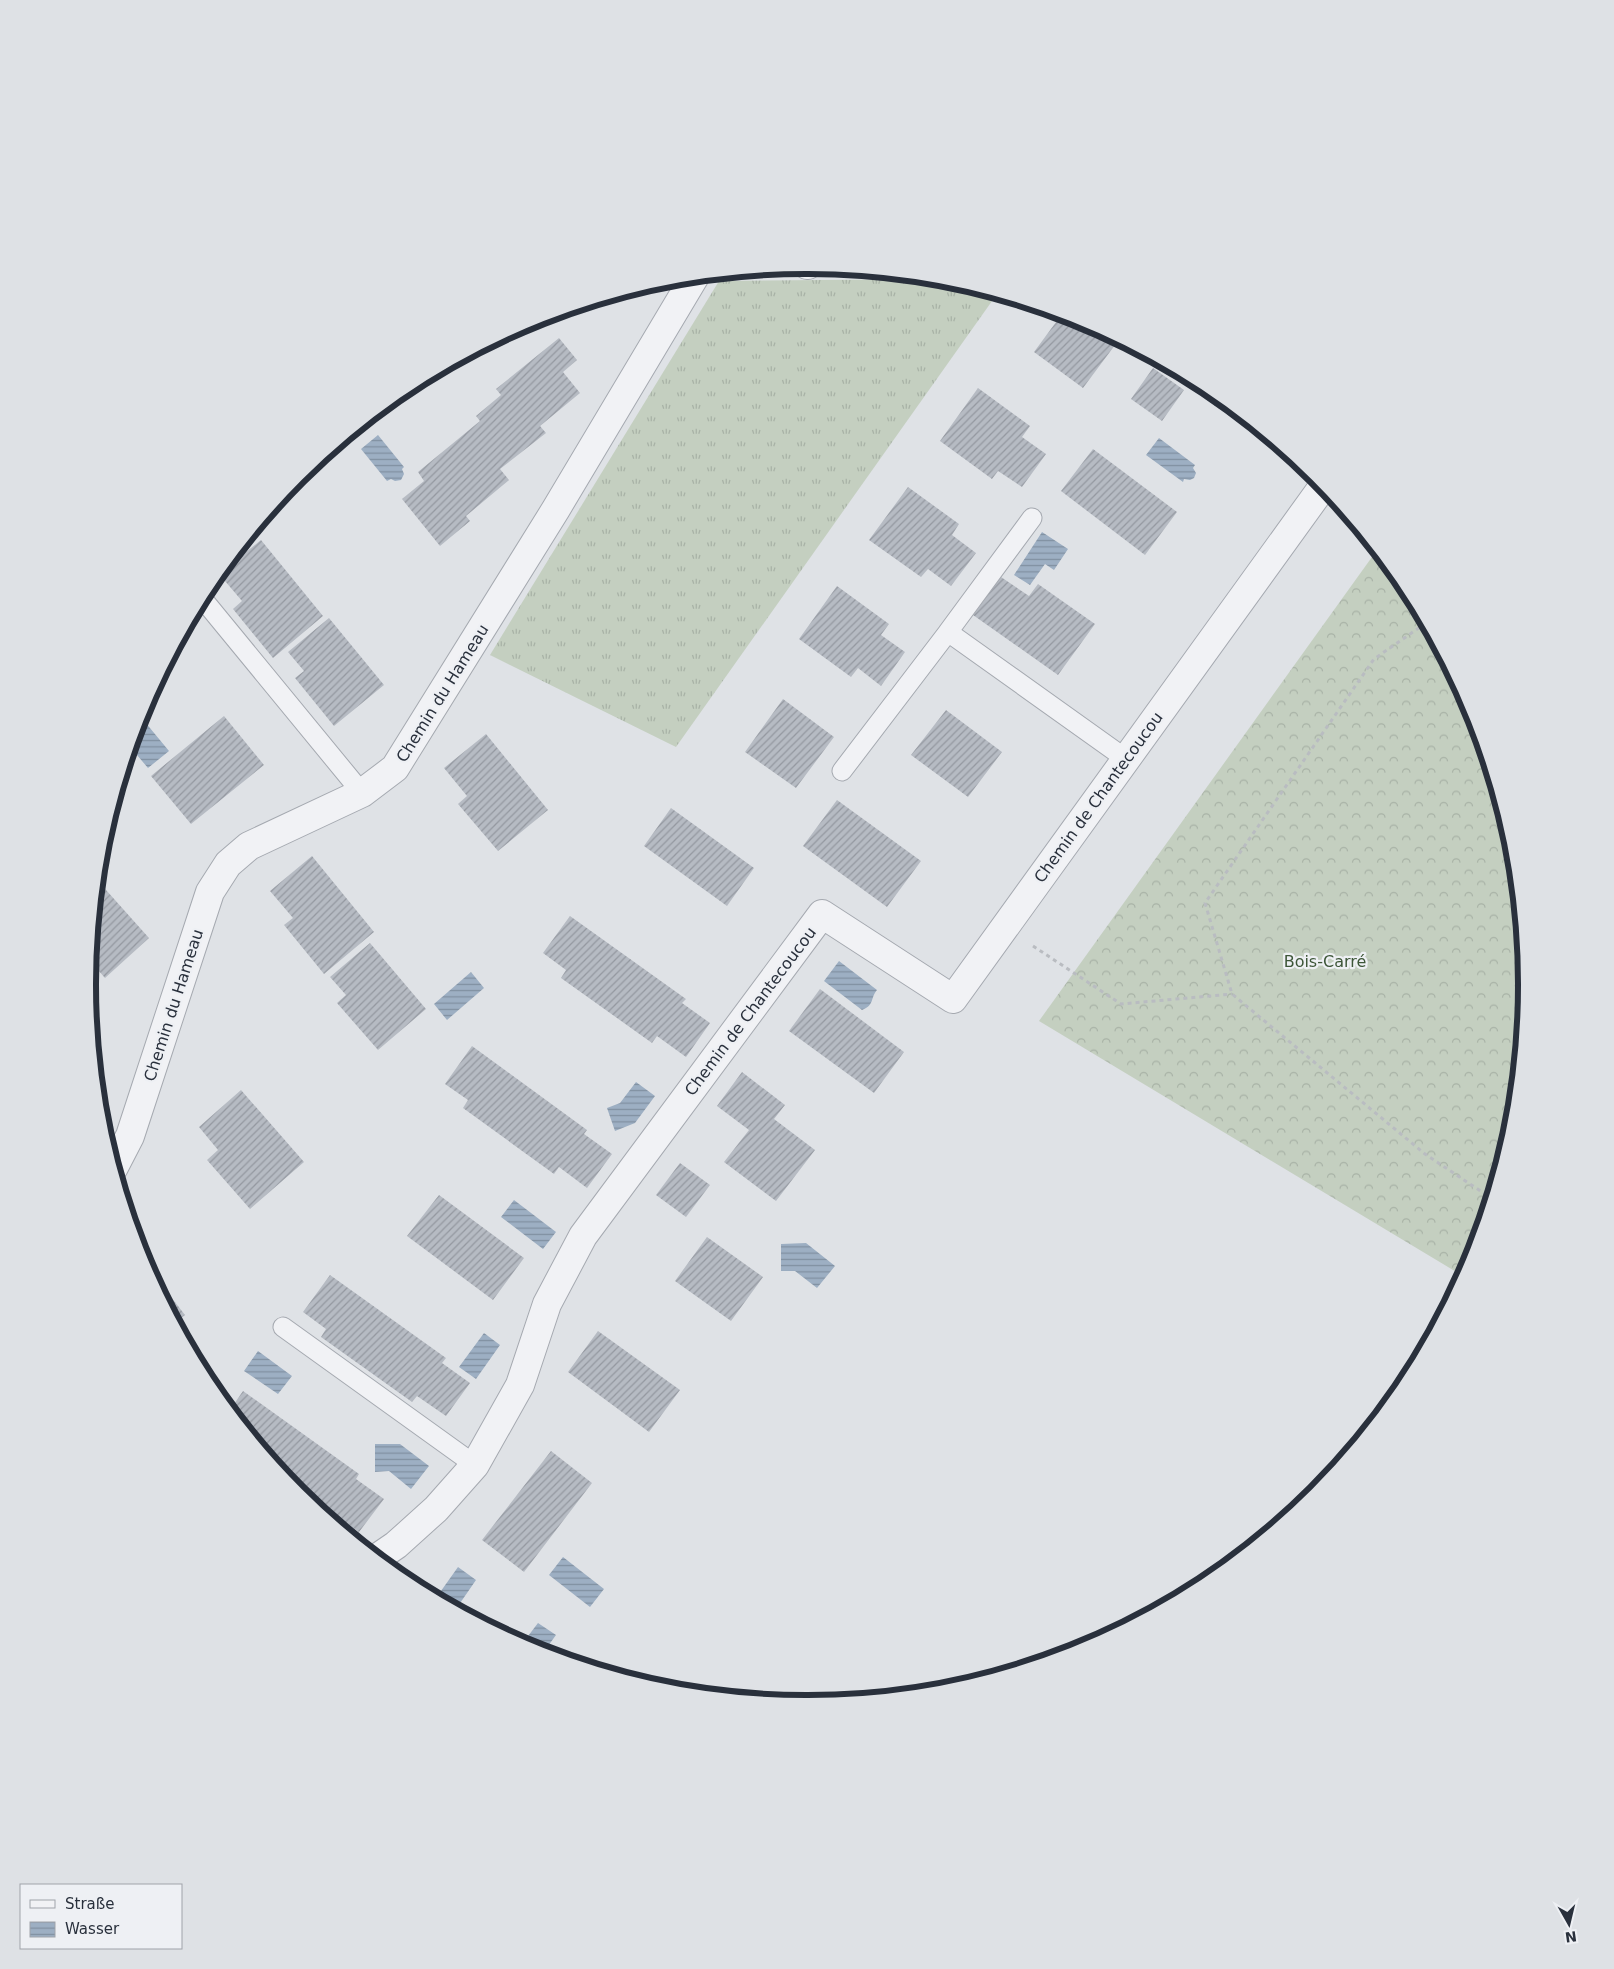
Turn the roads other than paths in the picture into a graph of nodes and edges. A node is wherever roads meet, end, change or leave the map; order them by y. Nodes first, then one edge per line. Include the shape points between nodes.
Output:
1 (690, 284) edge
2 (1319, 492) edge
3 (1032, 518) dead end
4 (207, 604) edge
5 (948, 632) junction
6 (1126, 759) junction
7 (842, 771) dead end
8 (362, 793) junction
9 (118, 1159) edge
10 (282, 1327) dead end
11 (475, 1464) junction
12 (383, 1554) edge

1 - 8 street, Chemin du Hameau via 414,740 395,768
2 - 6 street, Chemin de Chantecoucou
3 - 5 lane
4 - 8 lane
5 - 6 lane
5 - 7 lane
6 - 11 street, Chemin de Chantecoucou via 953,999 822,914 584,1236 546,1304 520,1385
8 - 9 street, Chemin du Hameau via 250,846 228,864 210,892 130,1136
10 - 11 lane
11 - 12 street, Chemin de Chantecoucou via 436,1509

